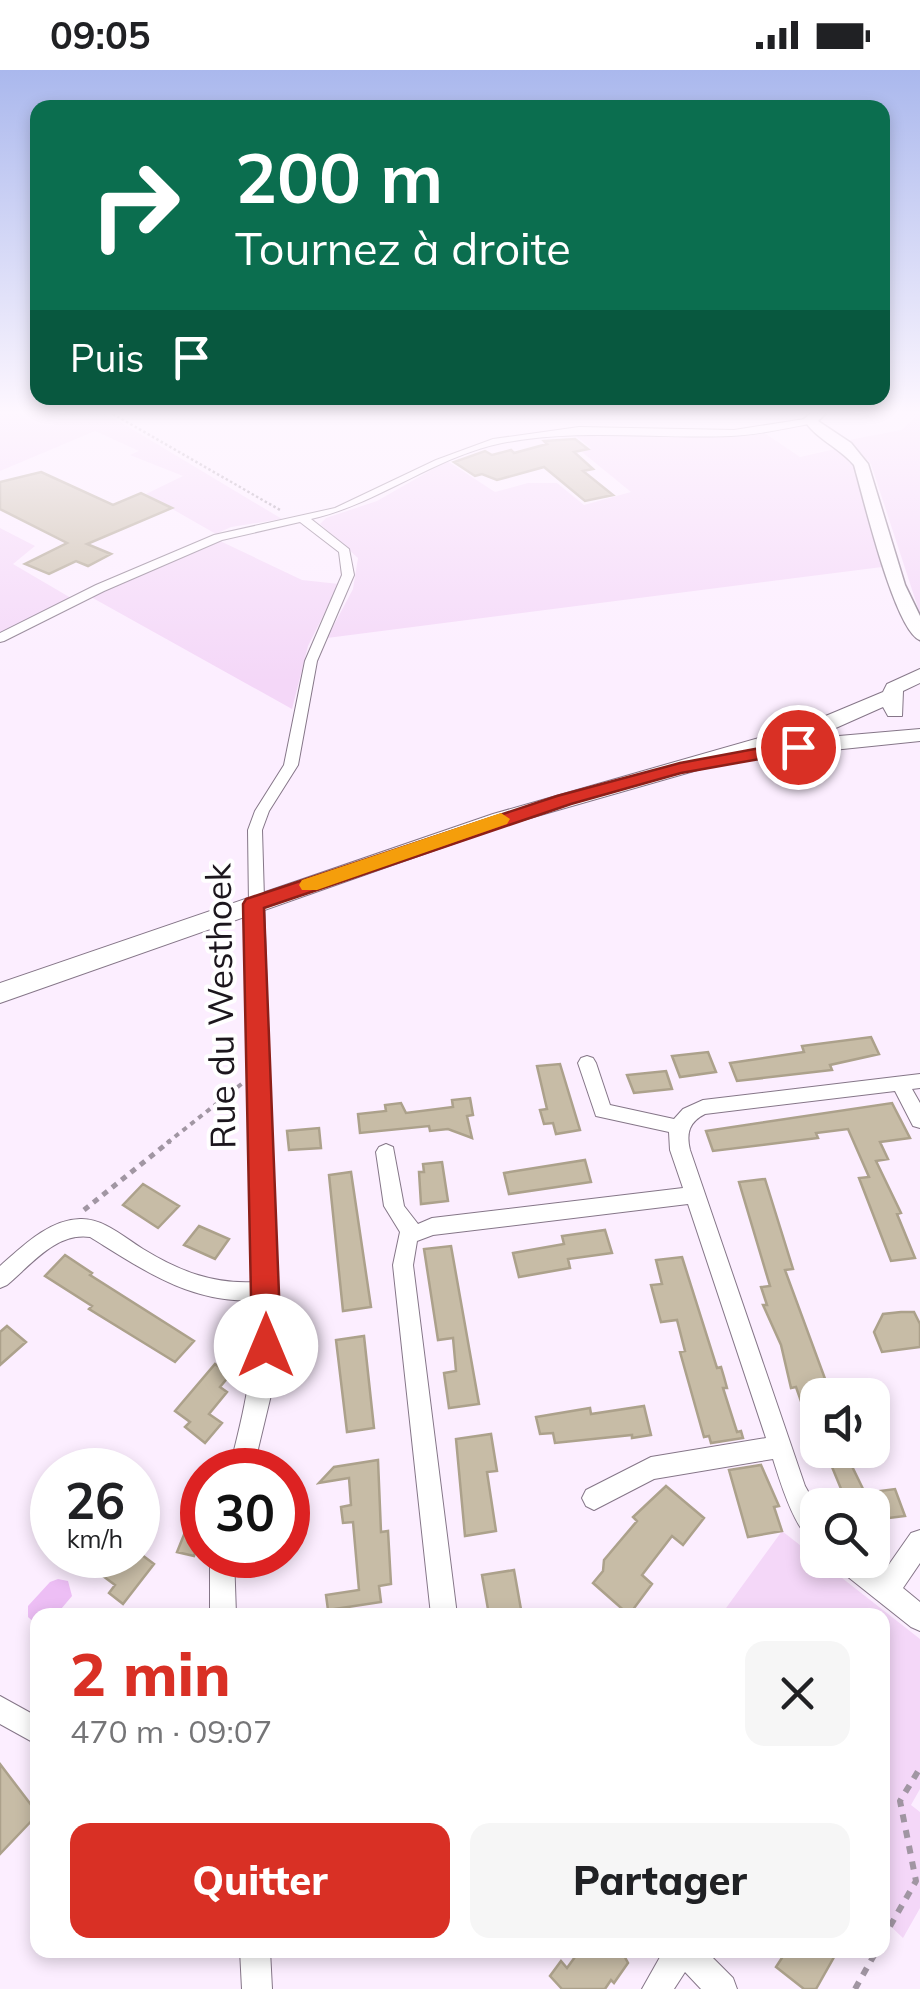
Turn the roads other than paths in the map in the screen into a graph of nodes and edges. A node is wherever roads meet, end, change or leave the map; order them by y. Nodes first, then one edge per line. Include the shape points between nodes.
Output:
1 (355, 504) edge
2 (873, 504) edge
3 (297, 520) junction
4 (917, 630) edge
5 (0, 638) edge
6 (919, 669) edge
7 (891, 696) junction
8 (920, 733) edge
9 (680, 768) junction
10 (254, 904) junction
11 (0, 993) edge
12 (587, 1063) dead end
13 (910, 1082) edge
14 (920, 1121) edge
15 (679, 1127) junction
16 (386, 1152) dead end
17 (695, 1195) junction
18 (412, 1232) junction
19 (0, 1278) edge
20 (266, 1290) junction
21 (780, 1447) junction
22 (246, 1448) edge
23 (594, 1498) dead end
24 (800, 1504) edge
25 (920, 1542) edge
26 (222, 1578) edge
27 (870, 1578) edge
28 (886, 1591) junction
29 (223, 1608) edge
30 (443, 1608) edge
31 (920, 1618) edge
32 (0, 1710) edge
33 (30, 1727) edge
34 (255, 1958) edge
35 (677, 1958) edge
36 (690, 1958) edge
37 (256, 1989) edge
38 (657, 1989) edge
39 (722, 1989) edge

1 - 3 street
2 - 4 street
3 - 5 street via 194,546
3 - 10 street, Rue du Westhoek via 345,551 348,575 310,660 291,764 256,824
4 - 6 street
6 - 7 main road
7 - 8 main road via 900,717
7 - 9 main road via 827,725
8 - 9 main road
9 - 10 main road via 501,819
10 - 11 main road
10 - 20 street, Rue du Westhoek
12 - 15 street via 603,1111
13 - 14 street
13 - 15 street via 702,1107
15 - 17 street
16 - 18 street via 394,1211
17 - 18 street
17 - 21 street
18 - 30 street via 403,1266
19 - 20 street via 72,1226 94,1228 191,1286 228,1293
20 - 22 street, Rue du Westhoek via 265,1364
21 - 23 street via 651,1468
21 - 24 street
25 - 28 street
26 - 29 street
27 - 28 street
28 - 31 street
32 - 33 street
34 - 37 street
35 - 38 street
36 - 39 street

